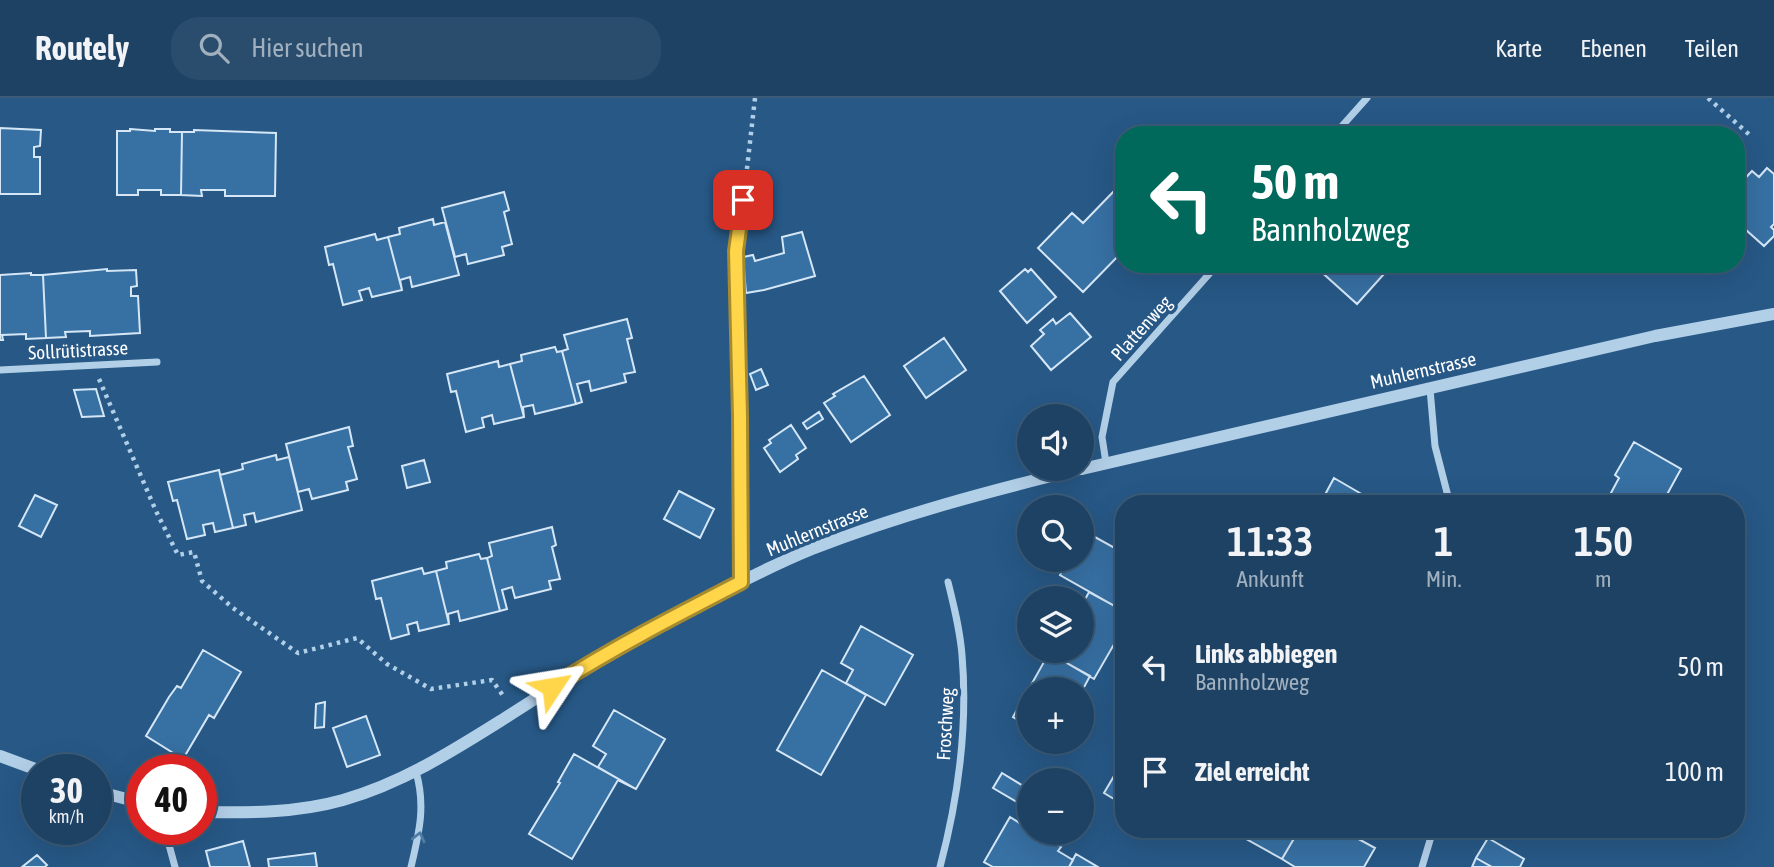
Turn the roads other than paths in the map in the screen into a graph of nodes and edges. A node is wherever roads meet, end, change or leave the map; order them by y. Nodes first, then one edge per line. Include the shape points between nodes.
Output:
1 (1367, 98) edge
2 (1342, 126) edge
3 (743, 200) road end
4 (1210, 273) edge
5 (1774, 314) edge
6 (157, 362) dead end
7 (0, 370) edge
8 (1430, 389) junction
9 (1106, 463) junction
10 (1094, 466) edge
11 (1030, 481) edge
12 (1448, 495) edge
13 (741, 582) junction
14 (948, 582) dead end
15 (0, 757) edge
16 (21, 764) edge
17 (416, 772) junction
18 (217, 812) edge
19 (1431, 838) edge
20 (168, 845) edge
21 (175, 867) edge
22 (411, 867) edge
23 (940, 867) edge
24 (1422, 867) edge

1 - 2 street
3 - 13 street via 736,251
4 - 9 street, Plattenweg via 1113,382 1102,437
5 - 8 street, Muhlernstrasse via 1655,335
6 - 7 street, Sollrütistrasse
8 - 9 street, Muhlernstrasse
8 - 12 street via 1435,446
9 - 10 street, Muhlernstrasse
11 - 13 street, Muhlernstrasse via 871,527
13 - 17 street, Muhlernstrasse via 591,663
14 - 23 street, Froschweg via 962,656 963,713 958,780
15 - 16 street
17 - 18 street, Muhlernstrasse via 340,801 293,810
22 -> 17 street via 423,813
19 - 24 street
20 - 21 street

